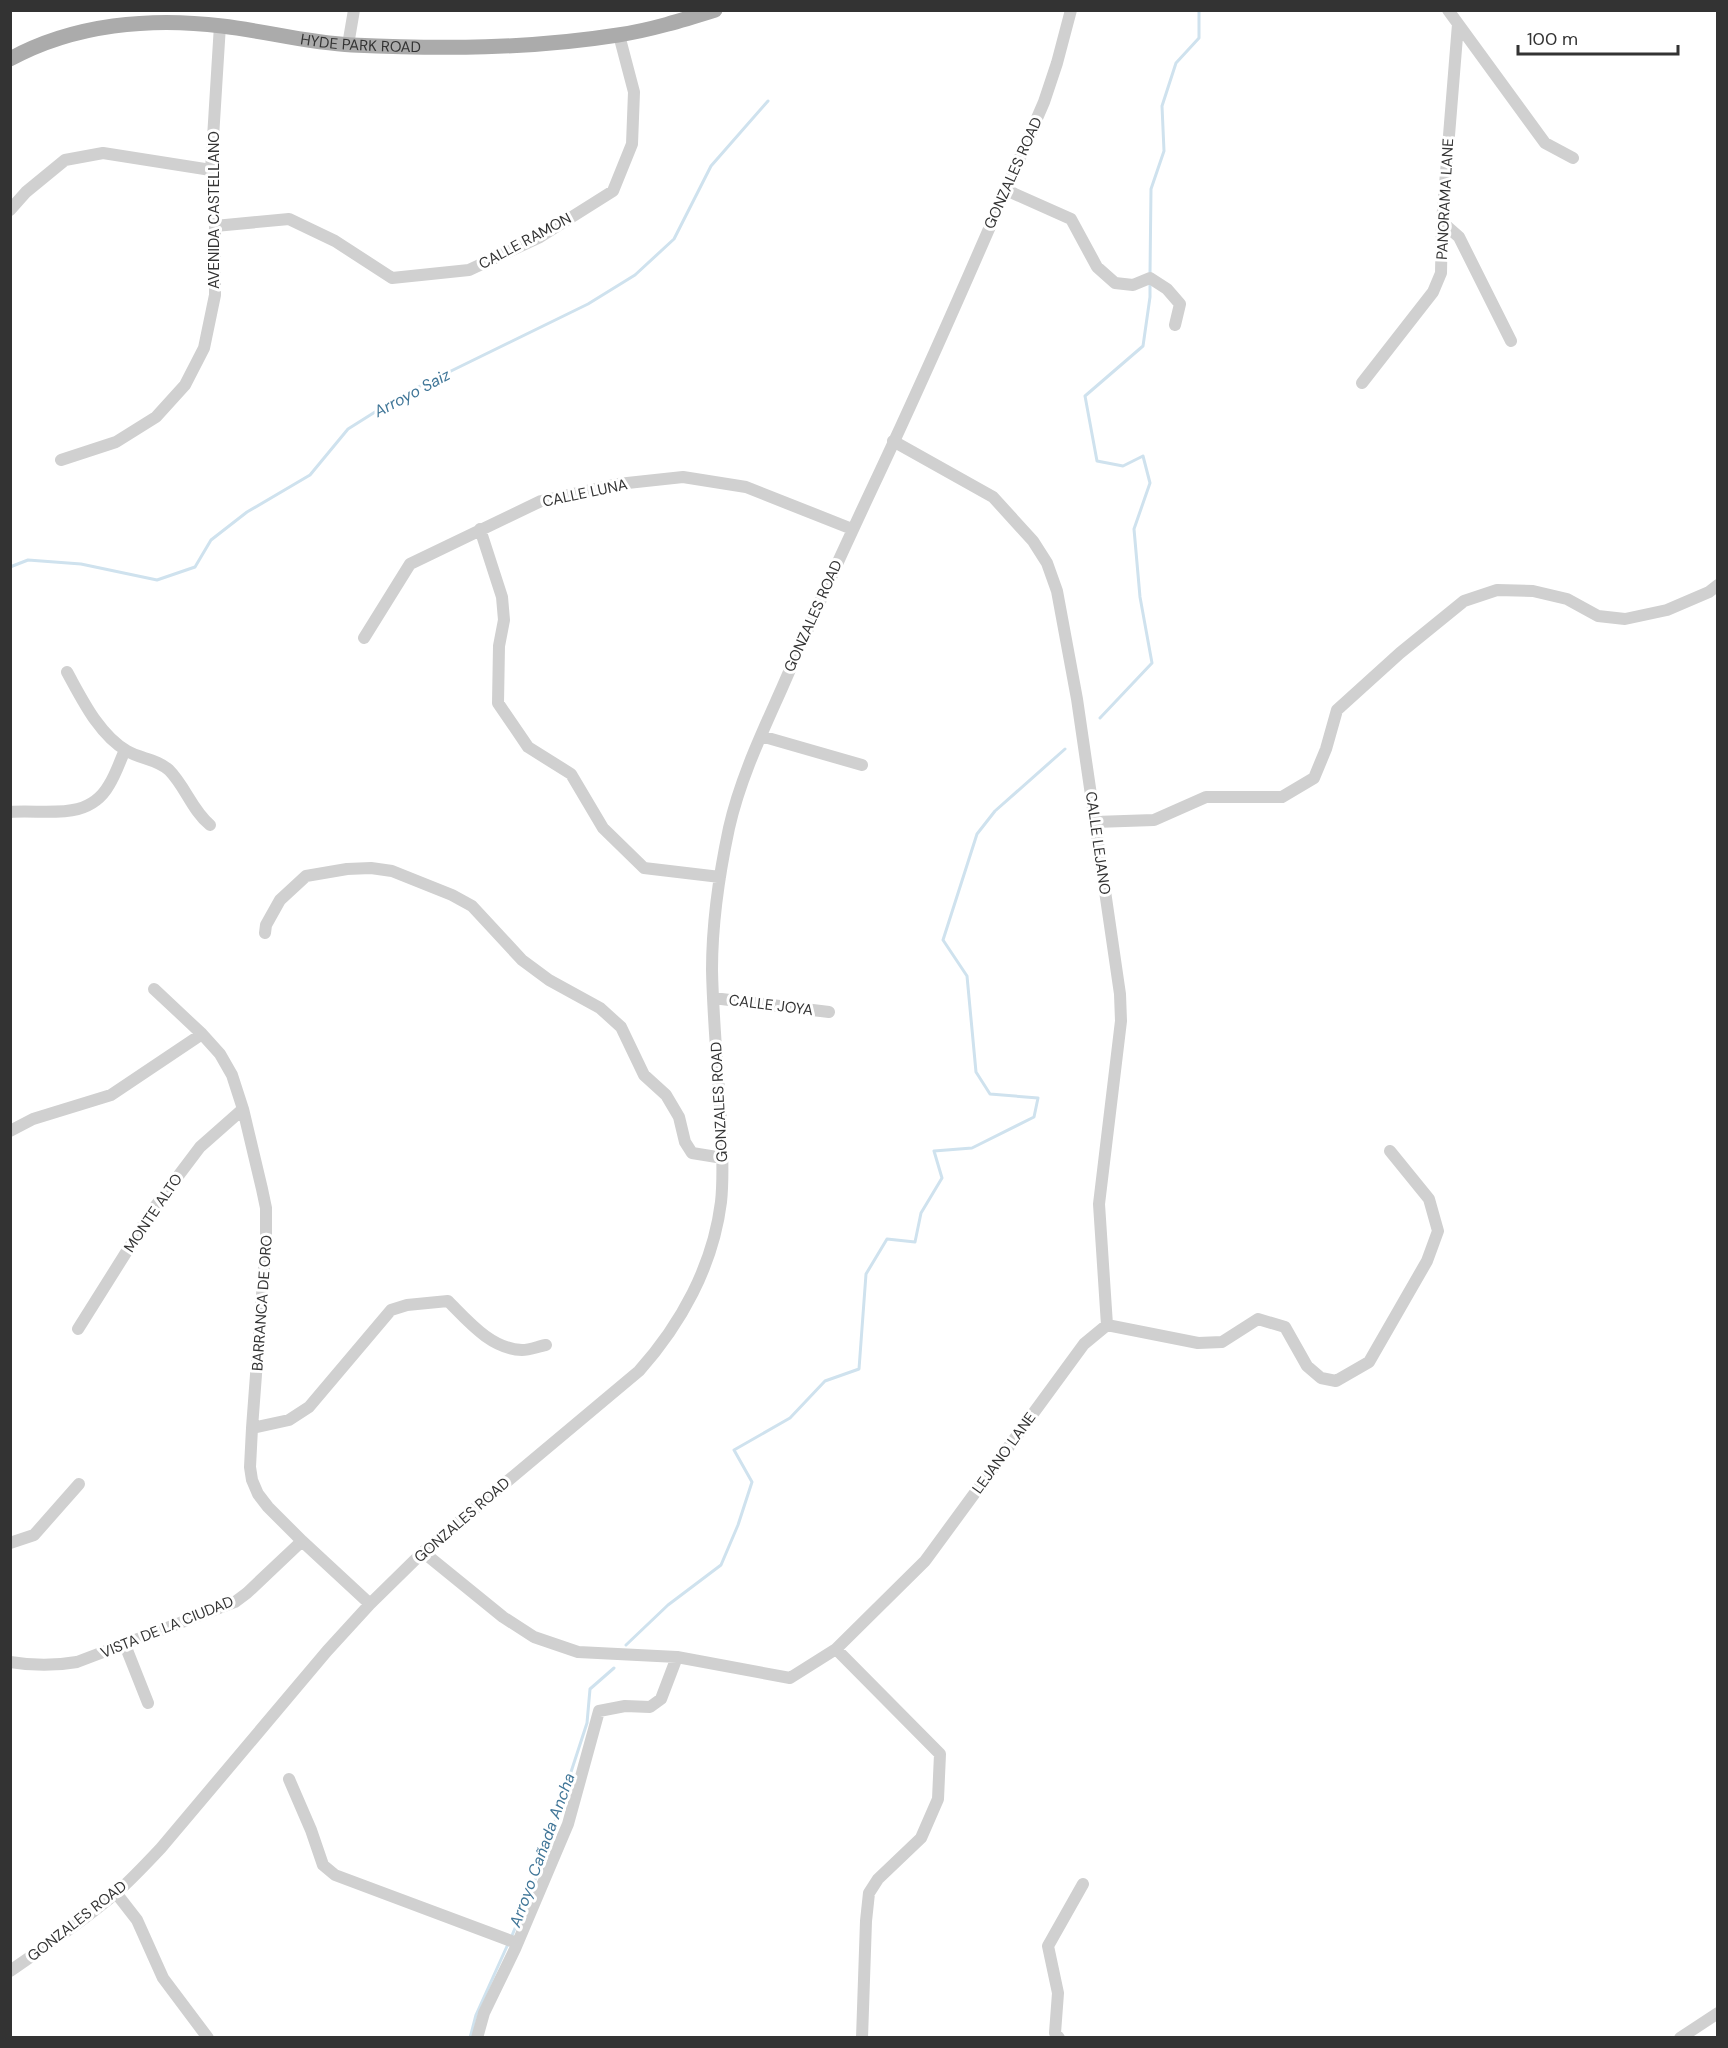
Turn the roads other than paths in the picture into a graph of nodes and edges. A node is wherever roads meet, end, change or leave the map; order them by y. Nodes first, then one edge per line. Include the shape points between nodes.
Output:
1 (354, 10) edge
2 (715, 10) edge
3 (1071, 10) edge
4 (1448, 10) edge
5 (1458, 24) junction
6 (220, 25) junction
7 (619, 35) junction
8 (348, 45) junction
9 (10, 59) edge
10 (1573, 158) dead end
11 (211, 170) junction
12 (1006, 190) junction
13 (10, 210) edge
14 (1442, 222) junction
15 (214, 226) junction
16 (1175, 326) dead end
17 (1511, 341) dead end
18 (1362, 383) dead end
19 (893, 441) junction
20 (61, 460) dead end
21 (480, 529) junction
22 (852, 529) junction
23 (1718, 585) edge
24 (364, 638) dead end
25 (67, 672) dead end
26 (761, 736) junction
27 (125, 750) junction
28 (862, 765) dead end
29 (10, 812) edge
30 (1095, 822) junction
31 (210, 825) dead end
32 (720, 877) junction
33 (265, 933) dead end
34 (154, 989) dead end
35 (713, 998) junction
36 (830, 1012) dead end
37 (202, 1034) junction
38 (243, 1109) junction
39 (10, 1131) edge
40 (1390, 1151) dead end
41 (723, 1158) junction
42 (1107, 1325) junction
43 (78, 1329) dead end
44 (546, 1345) dead end
45 (252, 1428) junction
46 (79, 1484) dead end
47 (302, 1541) junction
48 (10, 1543) edge
49 (423, 1552) junction
50 (370, 1604) junction
51 (125, 1645) junction
52 (836, 1649) junction
53 (677, 1657) junction
54 (10, 1662) edge
55 (148, 1703) dead end
56 (290, 1779) dead end
57 (1083, 1884) dead end
58 (116, 1893) junction
59 (509, 1941) dead end
60 (10, 1971) edge
61 (1718, 2013) edge
62 (208, 2037) edge
63 (477, 2037) edge
64 (862, 2037) edge
65 (1059, 2037) edge
66 (1680, 2037) edge

1 - 8 street
2 - 7 main road, HYDE PARK ROAD
3 - 12 street, GONZALES ROAD via 1044,102
4 - 5 street
5 - 10 street via 1545,143
5 - 14 street, PANORAMA LANE
6 - 8 main road, HYDE PARK ROAD
6 - 9 main road, HYDE PARK ROAD via 160,21 102,28 57,39
6 - 11 street, AVENIDA CASTELLANO
7 - 8 main road, HYDE PARK ROAD via 506,47
7 - 15 street, CALLE RAMON via 634,92 632,144 613,191 540,237 469,270 392,278 335,241 289,219
11 - 13 street via 103,153 65,160
11 - 15 street, AVENIDA CASTELLANO
12 - 16 street via 1071,219 1097,267 1115,283 1133,285 1150,278 1167,289 1180,304
12 - 19 street, GONZALES ROAD
14 - 17 street via 1459,237
14 - 18 street, PANORAMA LANE via 1442,273 1432,292
15 - 20 street, AVENIDA CASTELLANO via 214,295 204,348 185,385 156,417 117,442
19 - 22 street, GONZALES ROAD
19 - 30 street, CALLE LEJANO via 993,497 1033,541 1047,563 1060,605
21 - 22 street, CALLE LUNA via 541,501 618,484 683,477 746,487
21 - 24 street, CALLE LUNA via 410,564
21 - 32 street via 502,597 498,703 528,747 571,774 603,828 644,868
22 - 26 street, GONZALES ROAD
23 - 30 street via 1667,610 1626,619 1598,616 1567,599 1533,591 1497,590 1464,601 1338,710 1314,778 1282,797 1206,797 1154,820
25 - 27 street via 98,722
26 - 28 street
26 - 32 street, GONZALES ROAD via 744,777
27 - 29 street via 109,786 86,807 64,812
27 - 31 street via 167,769
30 - 42 street, CALLE LEJANO via 1121,1021 1099,1204
32 - 35 street, GONZALES ROAD via 713,938
33 - 41 street via 280,900 306,876 371,868 392,871 452,895 472,906 522,960 600,1008 621,1027 644,1075 666,1095 679,1117 692,1153
34 - 37 street, BARRANCA DE ORO
35 - 36 street, CALLE JOYA
35 - 41 street, GONZALES ROAD
37 - 38 street, BARRANCA DE ORO via 232,1075
37 - 39 street via 111,1095 33,1119
38 - 43 street, MONTE ALTO via 200,1147 154,1208
38 - 45 street, BARRANCA DE ORO via 267,1224
40 - 42 street via 1429,1198 1438,1231 1427,1261 1369,1362 1336,1381 1321,1378 1307,1366 1285,1327 1258,1319 1222,1342 1198,1343
41 - 49 street, GONZALES ROAD via 721,1204 710,1250 695,1290 662,1345 610,1397
42 - 52 street, LEJANO LANE via 1084,1344 925,1561
44 - 45 street via 523,1350 498,1345 448,1301 407,1305 391,1310 309,1407 289,1420
45 - 47 street, BARRANCA DE ORO via 250,1467 258,1494
46 - 48 street via 34,1534
47 - 50 street, BARRANCA DE ORO
47 - 51 street, VISTA DE LA CIUDAD via 234,1602
49 - 50 street, GONZALES ROAD
49 - 53 street, LEJANO LANE via 494,1611 534,1637 579,1652
50 - 58 street, GONZALES ROAD via 161,1848
51 - 54 street, VISTA DE LA CIUDAD via 53,1666
51 - 55 street
52 - 53 street, LEJANO LANE via 790,1678
52 - 64 street via 940,1754 938,1799 921,1838 878,1878 869,1893
53 - 63 street via 661,1699 650,1707 625,1706 599,1712 568,1824
56 - 59 street via 323,1864 335,1875
57 - 65 street via 1048,1946 1058,1993 1055,2033
58 - 60 street, GONZALES ROAD
58 - 62 street via 137,1920 163,1978
61 - 66 street

